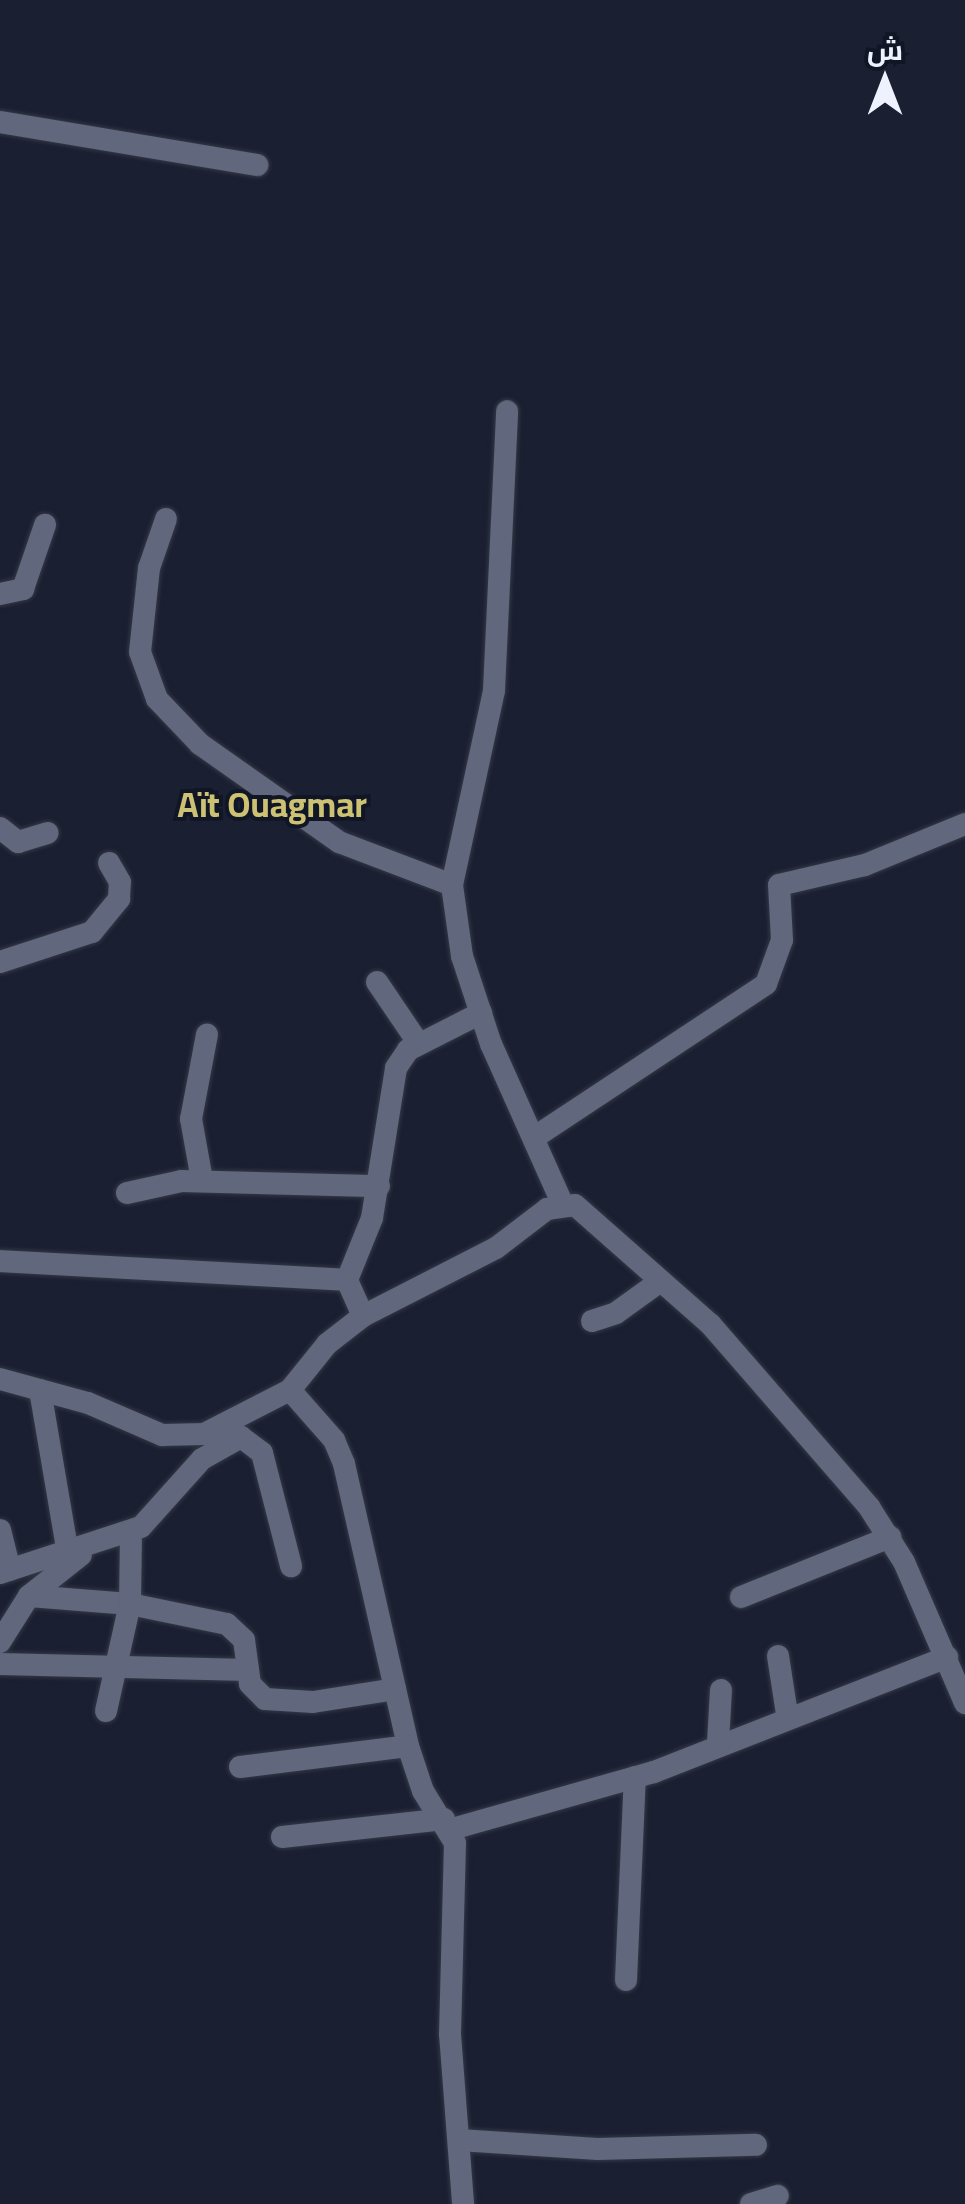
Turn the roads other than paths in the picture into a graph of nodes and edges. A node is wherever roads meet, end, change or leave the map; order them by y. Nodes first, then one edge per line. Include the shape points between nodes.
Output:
1 (0, 122) edge
2 (257, 165) dead end
3 (507, 411) dead end
4 (166, 519) dead end
5 (44, 525) dead end
6 (0, 594) edge
7 (965, 824) edge
8 (0, 828) edge
9 (48, 833) dead end
10 (109, 863) dead end
11 (452, 885) junction
12 (0, 962) edge
13 (378, 982) dead end
14 (481, 1014) junction
15 (207, 1034) dead end
16 (420, 1044) junction
17 (536, 1137) junction
18 (202, 1180) junction
19 (379, 1186) junction
20 (127, 1193) dead end
21 (563, 1205) junction
22 (0, 1261) edge
23 (347, 1280) junction
24 (659, 1282) junction
25 (363, 1316) junction
26 (592, 1321) dead end
27 (0, 1378) edge
28 (40, 1390) junction
29 (290, 1390) junction
30 (0, 1530) edge
31 (131, 1532) junction
32 (890, 1536) junction
33 (98, 1542) junction
34 (68, 1552) junction
35 (291, 1566) dead end
36 (5, 1572) edge
37 (29, 1596) junction
38 (740, 1597) dead end
39 (130, 1604) junction
40 (0, 1642) edge
41 (778, 1656) dead end
42 (947, 1657) junction
43 (0, 1664) edge
44 (112, 1668) junction
45 (248, 1670) junction
46 (395, 1688) junction
47 (720, 1690) dead end
48 (965, 1703) edge
49 (106, 1711) dead end
50 (787, 1714) junction
51 (718, 1743) junction
52 (408, 1746) junction
53 (240, 1767) dead end
54 (635, 1776) junction
55 (448, 1824) junction
56 (282, 1837) dead end
57 (626, 1980) dead end
58 (459, 2140) junction
59 (756, 2146) dead end
60 (778, 2196) dead end
61 (463, 2204) edge
62 (751, 2204) edge

1 - 2 street
3 - 11 street via 494,690
4 - 11 street via 149,568 140,652 168,714 339,842
5 - 6 street via 22,589
7 - 17 street via 865,865 779,885 782,940 766,984
8 - 9 street via 18,842
10 - 12 street via 120,882 119,899 92,932
11 - 14 street via 454,921
13 - 16 street
14 - 16 street
14 - 17 street via 504,1078
15 - 18 street via 192,1119
16 - 19 street via 401,1058 392,1080
17 - 21 street
18 - 19 street
18 - 20 street
19 - 23 street
21 - 24 street via 588,1213
21 - 25 street via 539,1213 496,1248 422,1290
22 - 23 street
23 - 25 street
24 - 26 street via 616,1313
24 - 32 street via 711,1325
25 - 29 street via 326,1344
27 - 28 street
28 - 29 street via 183,1438 218,1430
28 - 34 street
29 - 46 street via 334,1440 344,1464
30 - 36 street
31 - 33 street
31 - 35 street via 156,1514 202,1459 227,1440 246,1437 262,1454
31 - 39 street
32 - 38 street
32 - 42 street
33 - 34 street
33 - 37 street
34 - 36 street
37 - 39 street
37 - 40 street
39 - 44 street
39 - 45 street via 227,1624 244,1640
41 - 50 street
42 - 48 street
42 - 50 street
43 - 44 street
44 - 45 street
44 - 49 street
45 - 46 street via 254,1690 277,1702
46 - 52 street
47 - 51 street
50 - 51 street
51 - 54 street
52 - 53 street
52 - 55 street via 423,1792
54 - 55 street
54 - 57 street
55 - 56 street
55 - 58 street via 450,2034
58 - 59 street via 598,2149
58 - 61 street
60 - 62 street

